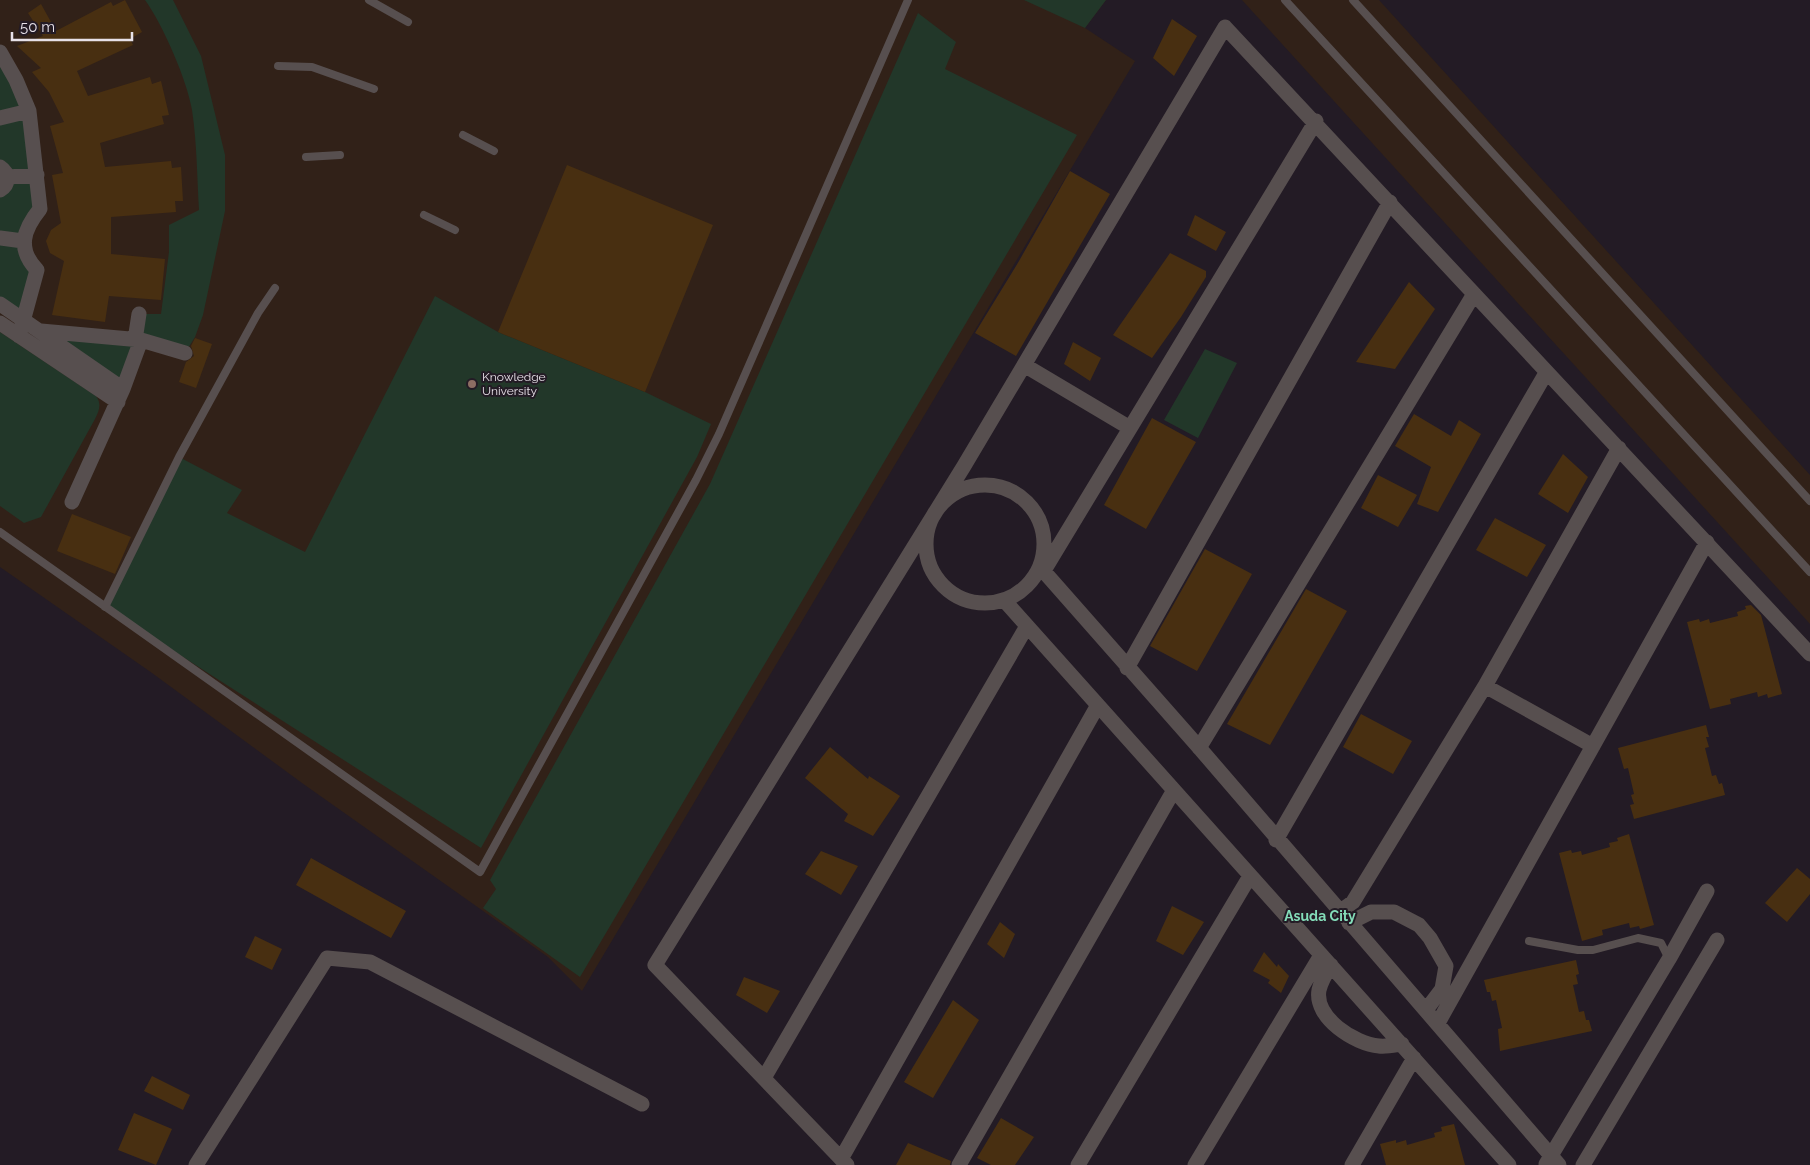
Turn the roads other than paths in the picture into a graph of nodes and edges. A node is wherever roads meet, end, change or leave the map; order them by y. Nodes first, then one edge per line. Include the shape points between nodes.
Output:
1 (369, 0) edge
2 (908, 0) edge
3 (1285, 0) edge
4 (1353, 0) edge
5 (408, 22) dead end
6 (0, 52) edge
7 (278, 66) dead end
8 (374, 89) dead end
9 (29, 111) junction
10 (0, 118) edge
11 (1316, 121) junction
12 (463, 135) dead end
13 (494, 151) dead end
14 (340, 155) dead end
15 (306, 156) dead end
16 (37, 174) junction
17 (2, 178) edge
18 (1390, 202) junction
19 (424, 215) dead end
20 (455, 230) dead end
21 (0, 238) edge
22 (24, 241) junction
23 (275, 288) dead end
24 (1474, 294) junction
25 (0, 304) edge
26 (138, 314) dead end
27 (24, 320) junction
28 (0, 323) edge
29 (39, 330) junction
30 (19, 336) junction
31 (138, 340) junction
32 (185, 353) dead end
33 (1024, 364) junction
34 (1546, 373) junction
35 (120, 396) junction
36 (1130, 428) junction
37 (1619, 448) junction
38 (1810, 501) edge
39 (72, 502) dead end
40 (938, 508) junction
41 (0, 532) edge
42 (1707, 542) junction
43 (1041, 570) junction
44 (1810, 572) edge
45 (1004, 600) junction
46 (105, 607) junction
47 (1027, 626) junction
48 (1810, 654) edge
49 (1127, 668) junction
50 (1484, 686) junction
51 (1098, 705) junction
52 (1593, 746) junction
53 (1199, 748) junction
54 (1174, 790) junction
55 (1276, 840) junction
56 (1250, 876) junction
57 (1707, 891) dead end
58 (1344, 918) junction
59 (1717, 940) dead end
60 (1529, 941) dead end
61 (1326, 960) junction
62 (1669, 960) junction
63 (1426, 1010) junction
64 (1438, 1023) junction
65 (1402, 1044) junction
66 (1414, 1058) junction
67 (764, 1078) junction
68 (642, 1104) dead end
69 (844, 1162) edge
70 (1552, 1162) edge
71 (196, 1165) edge
72 (959, 1165) edge
73 (1078, 1165) edge
74 (1195, 1165) edge
75 (1352, 1165) edge
76 (1509, 1165) edge
77 (1583, 1165) edge

1 - 5 lane
2 - 46 lane via 719,434 480,872
3 - 44 lane
4 - 38 lane
6 - 9 street
7 - 8 lane via 312,68
9 - 10 street
9 - 16 street
11 - 18 street
11 - 33 street via 1225,26
11 - 36 street
12 - 13 lane
14 - 15 lane
16 - 17 street
16 - 22 street via 40,209 27,227
18 - 24 street
18 - 49 street
19 - 20 lane
21 - 22 street
22 - 27 street via 27,258 37,270
23 - 46 lane via 258,313 179,458
24 - 34 street
24 - 53 street
25 - 27 street
26 - 31 street
27 - 29 street
27 - 30 street
28 - 30 street
29 - 31 street
29 - 35 street
30 - 35 street
31 - 32 street
31 - 35 street
33 - 36 street
33 - 40 street
34 - 37 street
34 - 55 street
35 - 39 street
36 - 43 street
37 - 42 street
37 - 50 street
40 - 43 street via 952,495 969,487 988,485 1006,489 1023,499 1035,513 1042,530
40 - 45 street via 929,524 925,543 928,561 936,578 950,592 966,600 985,603
40 - 67 street via 655,965
41 - 46 lane
42 - 48 street
42 - 52 street
43 - 45 street via 1025,587
43 - 49 street
45 - 47 street
47 - 51 street
47 - 67 street
49 - 53 street
50 - 52 street
50 - 58 street
51 - 54 street
51 - 69 street
52 - 64 street
53 - 55 street
54 - 56 street
54 - 72 street
55 - 58 street
56 - 61 street
56 - 73 street
57 - 62 street
58 - 63 street
58 - 63 street via 1371,912 1394,912 1419,925 1446,966 1442,989
59 - 77 street
60 - 62 lane via 1593,950 1638,938 1661,943
61 - 65 street
61 - 65 street via 1318,991 1323,1011 1332,1024 1351,1036 1378,1046
61 - 74 street
62 - 70 street
63 - 64 street
64 - 70 street
65 - 66 street
66 - 75 street
66 - 76 street
67 - 69 street
68 - 71 street via 370,962 327,958

